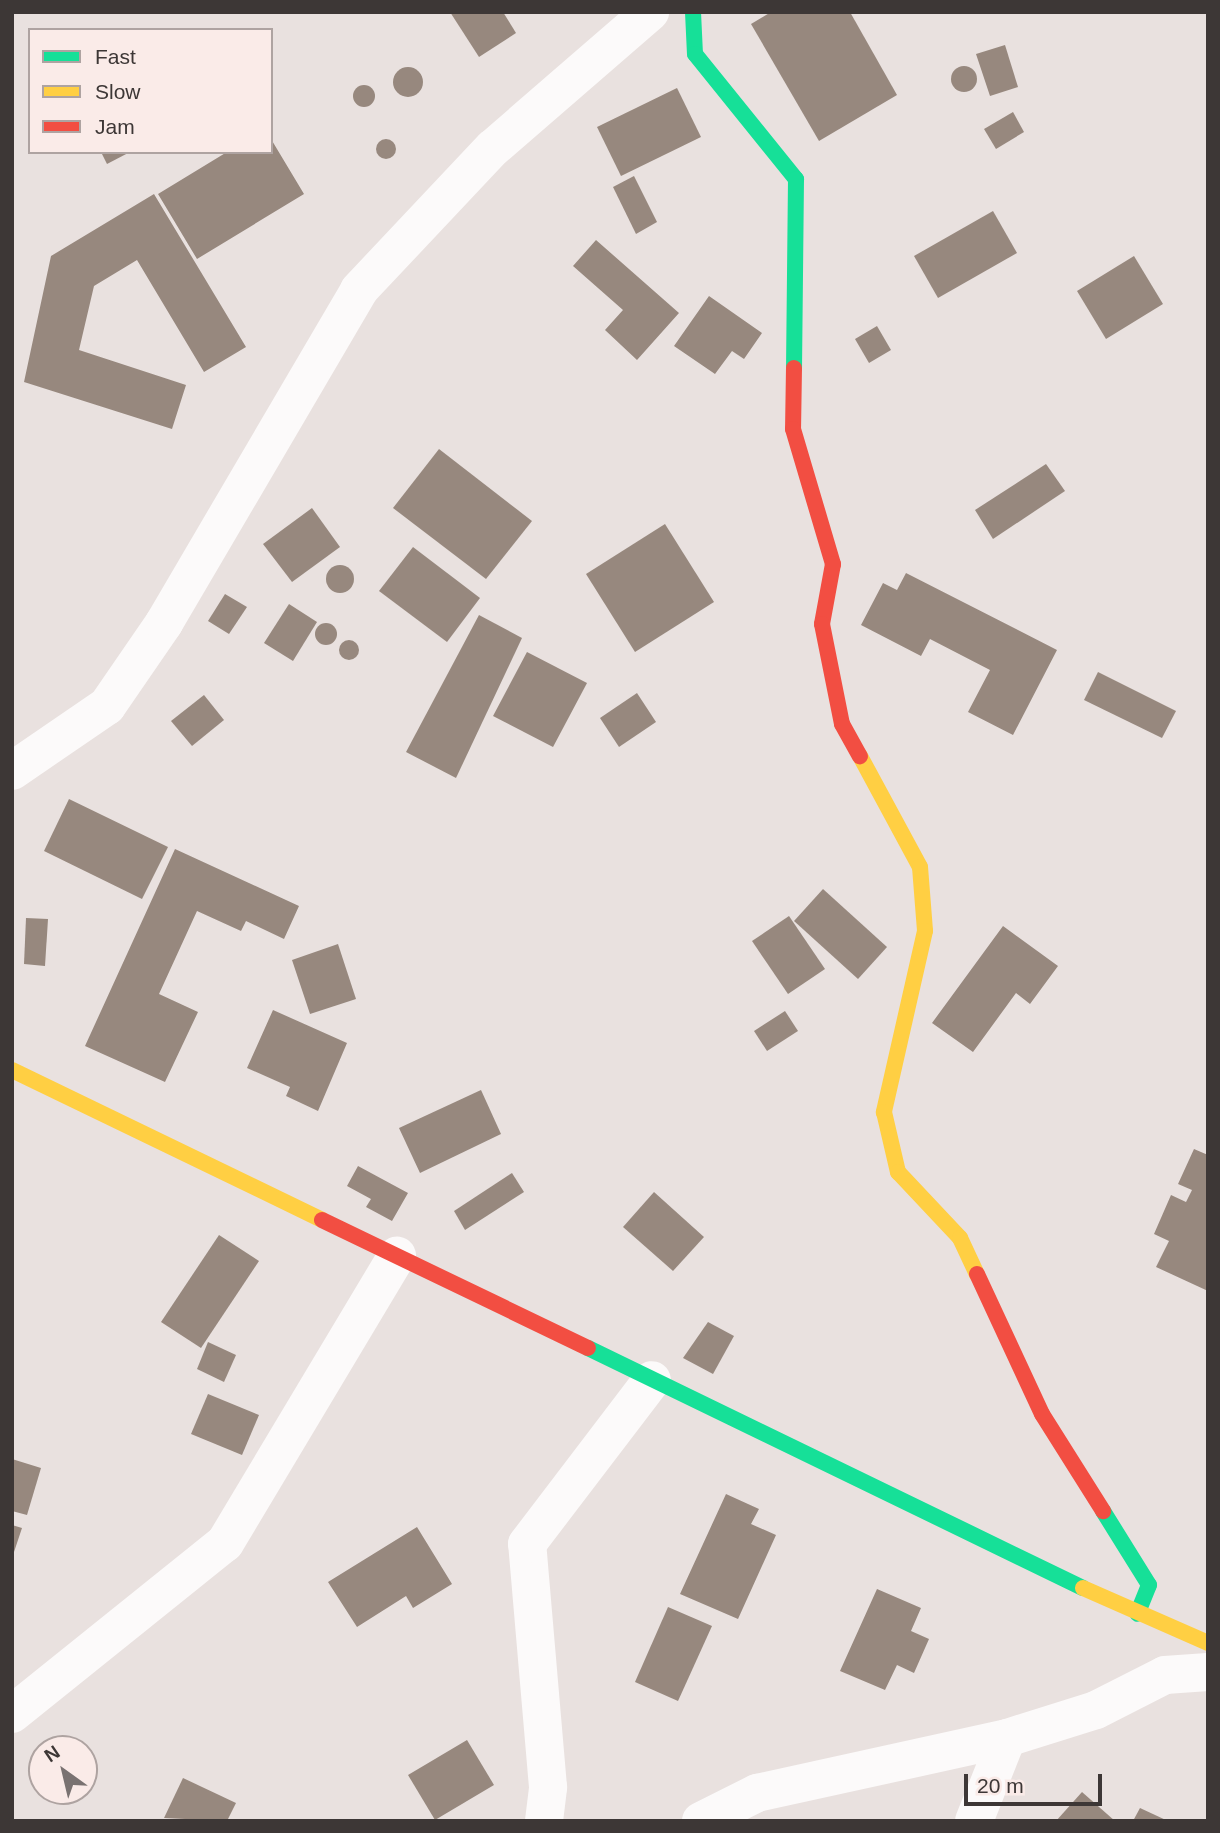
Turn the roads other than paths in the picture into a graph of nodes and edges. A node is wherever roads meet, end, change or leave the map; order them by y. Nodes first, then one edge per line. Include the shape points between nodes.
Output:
1 (650, 12) edge
2 (693, 12) edge
3 (12, 771) edge
4 (12, 1070) edge
5 (397, 1256) junction
6 (652, 1380) junction
7 (1137, 1614) junction
8 (1208, 1643) edge
9 (1208, 1672) edge
10 (12, 1714) edge
11 (1007, 1738) junction
12 (544, 1821) edge
13 (701, 1821) edge
14 (974, 1821) edge

1 - 3 street via 494,148 359,290 164,623 107,706
2 - 7 street via 695,54 796,179 793,429 833,564 822,624 842,723 920,867 925,931 884,1112 898,1171 960,1238 1042,1414 1149,1585
4 - 5 street
5 - 6 street
5 - 10 street via 225,1543
6 - 7 street
6 - 12 street via 527,1544 548,1787
7 - 8 street
9 - 11 street via 1165,1675 1096,1710
11 - 13 street via 757,1793
11 - 14 street

